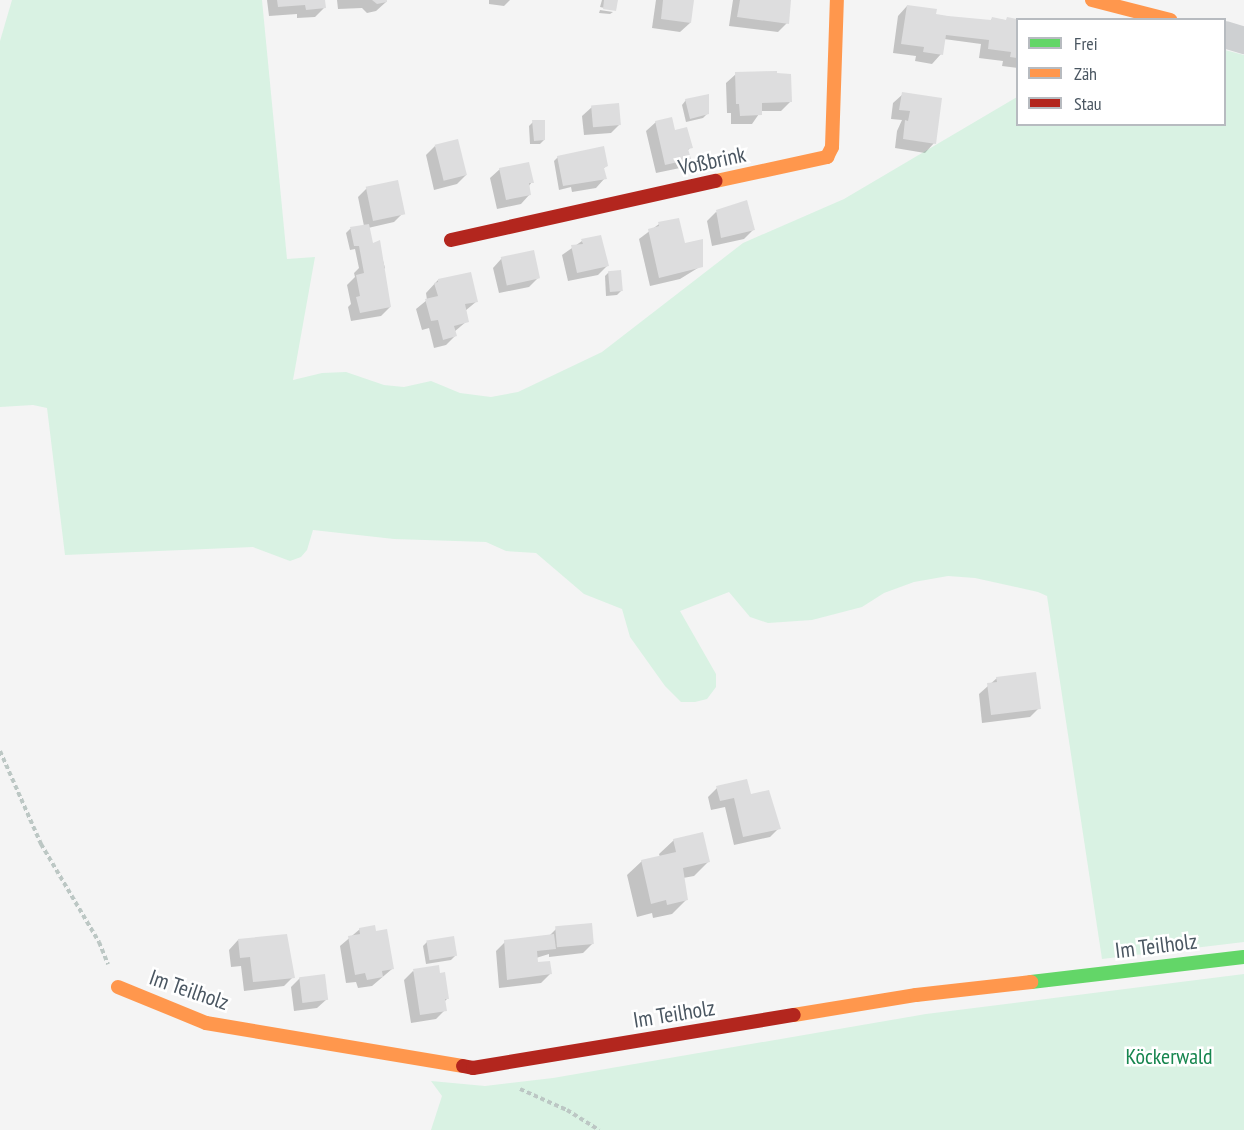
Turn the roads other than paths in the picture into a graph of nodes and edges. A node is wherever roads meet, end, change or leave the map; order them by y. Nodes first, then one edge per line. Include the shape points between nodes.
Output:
1 (837, 0) edge
2 (1092, 0) edge
3 (1129, 4) edge
4 (1165, 18) edge
5 (1226, 35) edge
6 (1244, 40) edge
7 (451, 240) dead end
8 (1244, 957) edge
9 (118, 987) road end

1 - 7 street, Voßbrink via 832,147 827,157
2 - 3 street
3 - 4 street
5 - 6 street
8 - 9 street, Im Teilholz via 916,996 473,1068 206,1023

